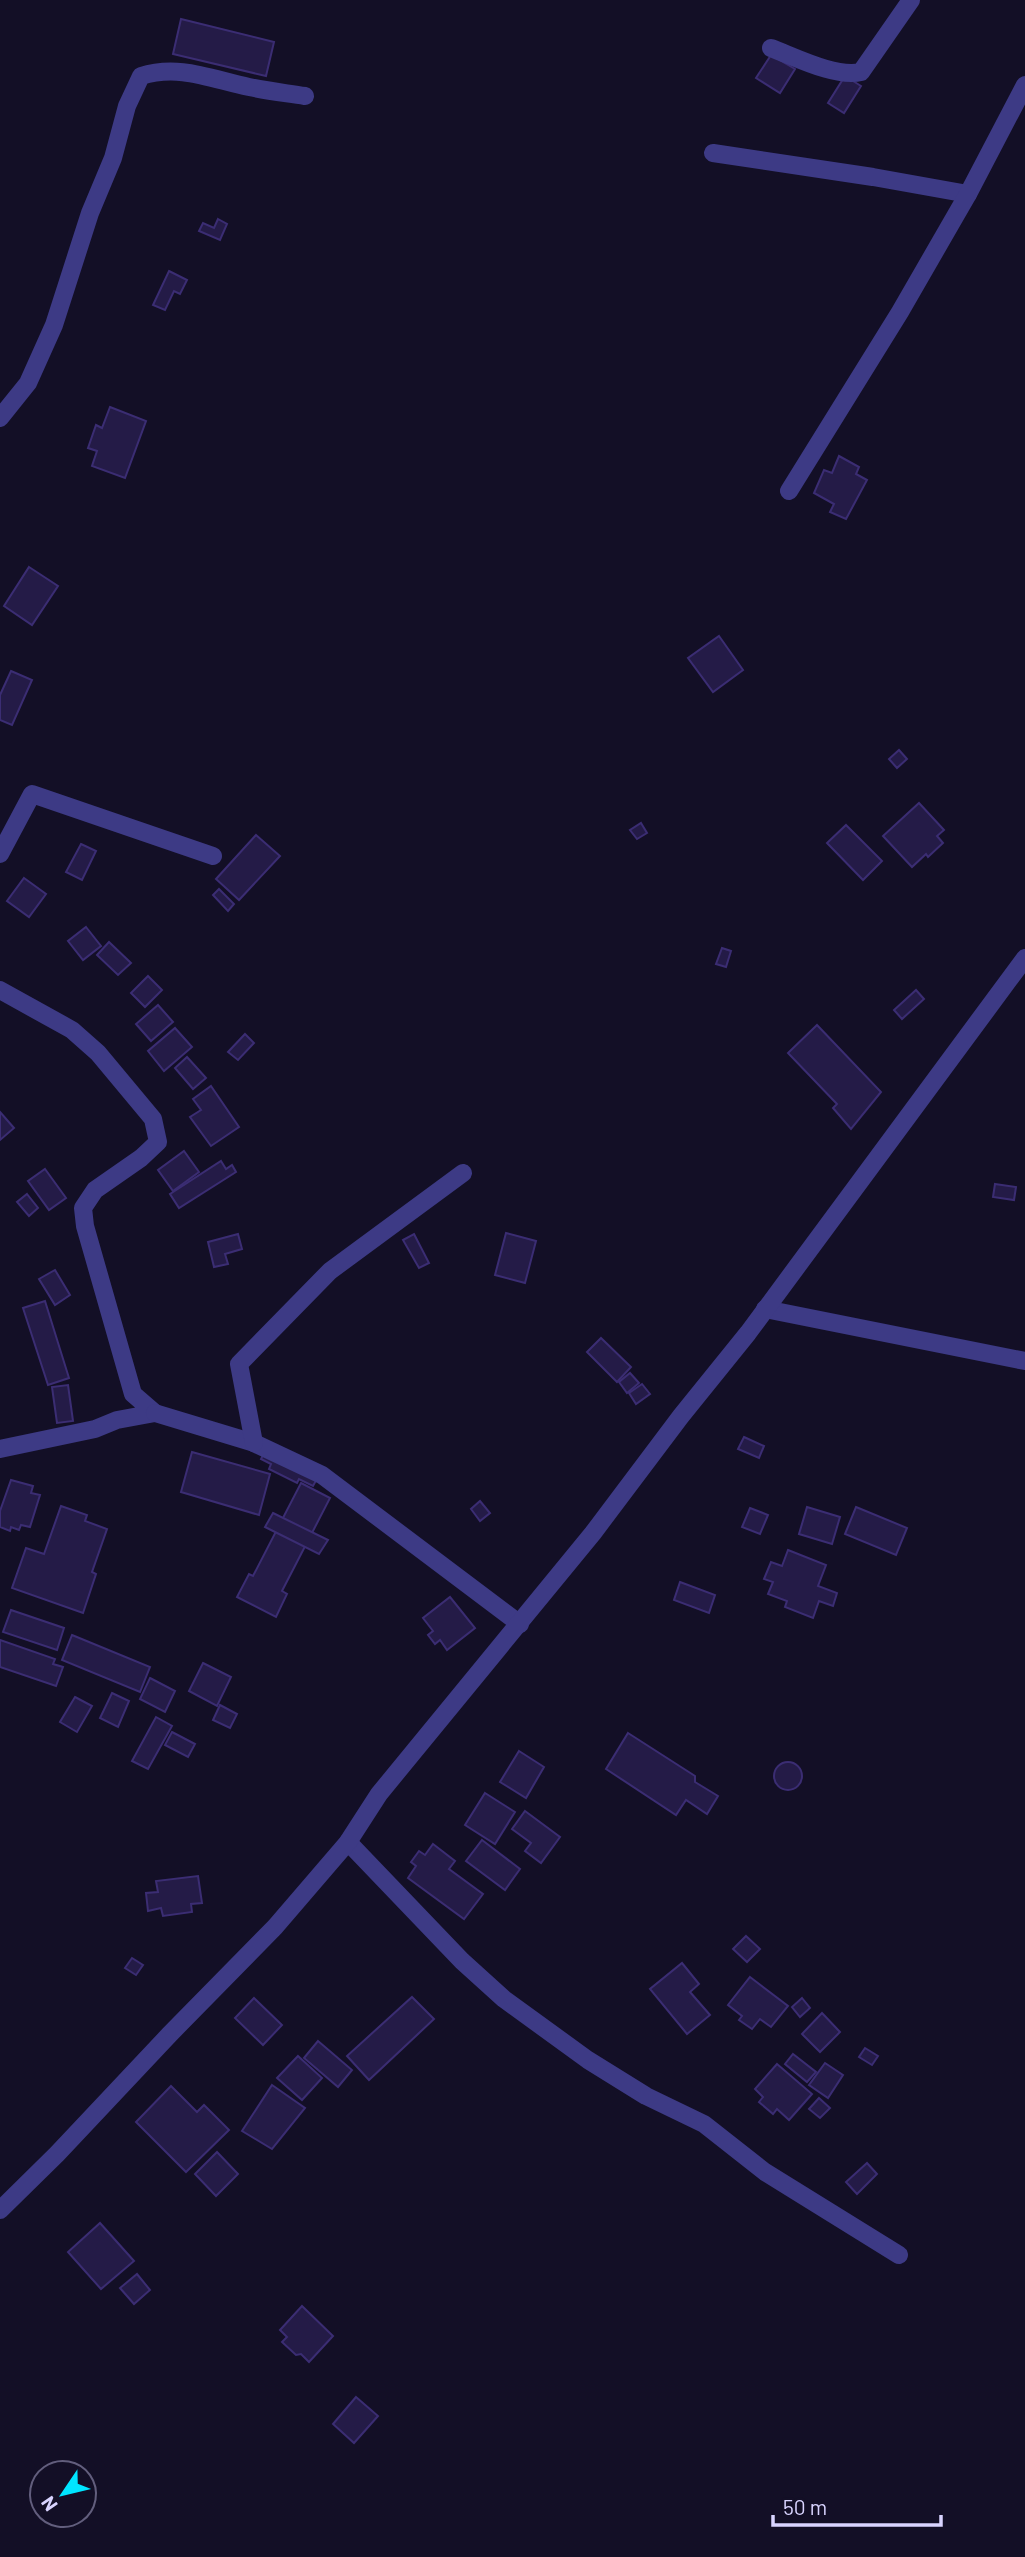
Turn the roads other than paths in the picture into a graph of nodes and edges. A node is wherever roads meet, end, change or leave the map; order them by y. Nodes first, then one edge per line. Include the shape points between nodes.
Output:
1 (911, 0) edge
2 (771, 48) dead end
3 (1025, 85) edge
4 (305, 96) dead end
5 (713, 153) dead end
6 (968, 194) junction
7 (0, 418) edge
8 (789, 491) dead end
9 (0, 854) edge
10 (213, 856) dead end
11 (1025, 958) edge
12 (0, 990) edge
13 (463, 1173) dead end
14 (765, 1309) junction
15 (1025, 1361) edge
16 (155, 1413) junction
17 (254, 1443) junction
18 (0, 1449) edge
19 (520, 1624) junction
20 (348, 1842) junction
21 (0, 2210) edge
22 (899, 2255) dead end

1 - 2 street via 861,72 839,71
3 - 6 street
4 - 7 street via 200,74 160,70 141,76 54,325 28,383
5 - 6 street
6 - 8 street
9 - 10 street via 32,794
11 - 14 street
12 - 16 street via 72,1030 153,1119 158,1142 95,1190 83,1208 133,1394
13 - 17 street via 330,1271 239,1364
14 - 15 street
14 - 19 street
16 - 17 street
16 - 18 street
17 - 19 street via 322,1475
19 - 20 street via 379,1794
20 - 21 street via 275,1927
20 - 22 street via 504,1999 588,2060 646,2096 704,2124 765,2172

